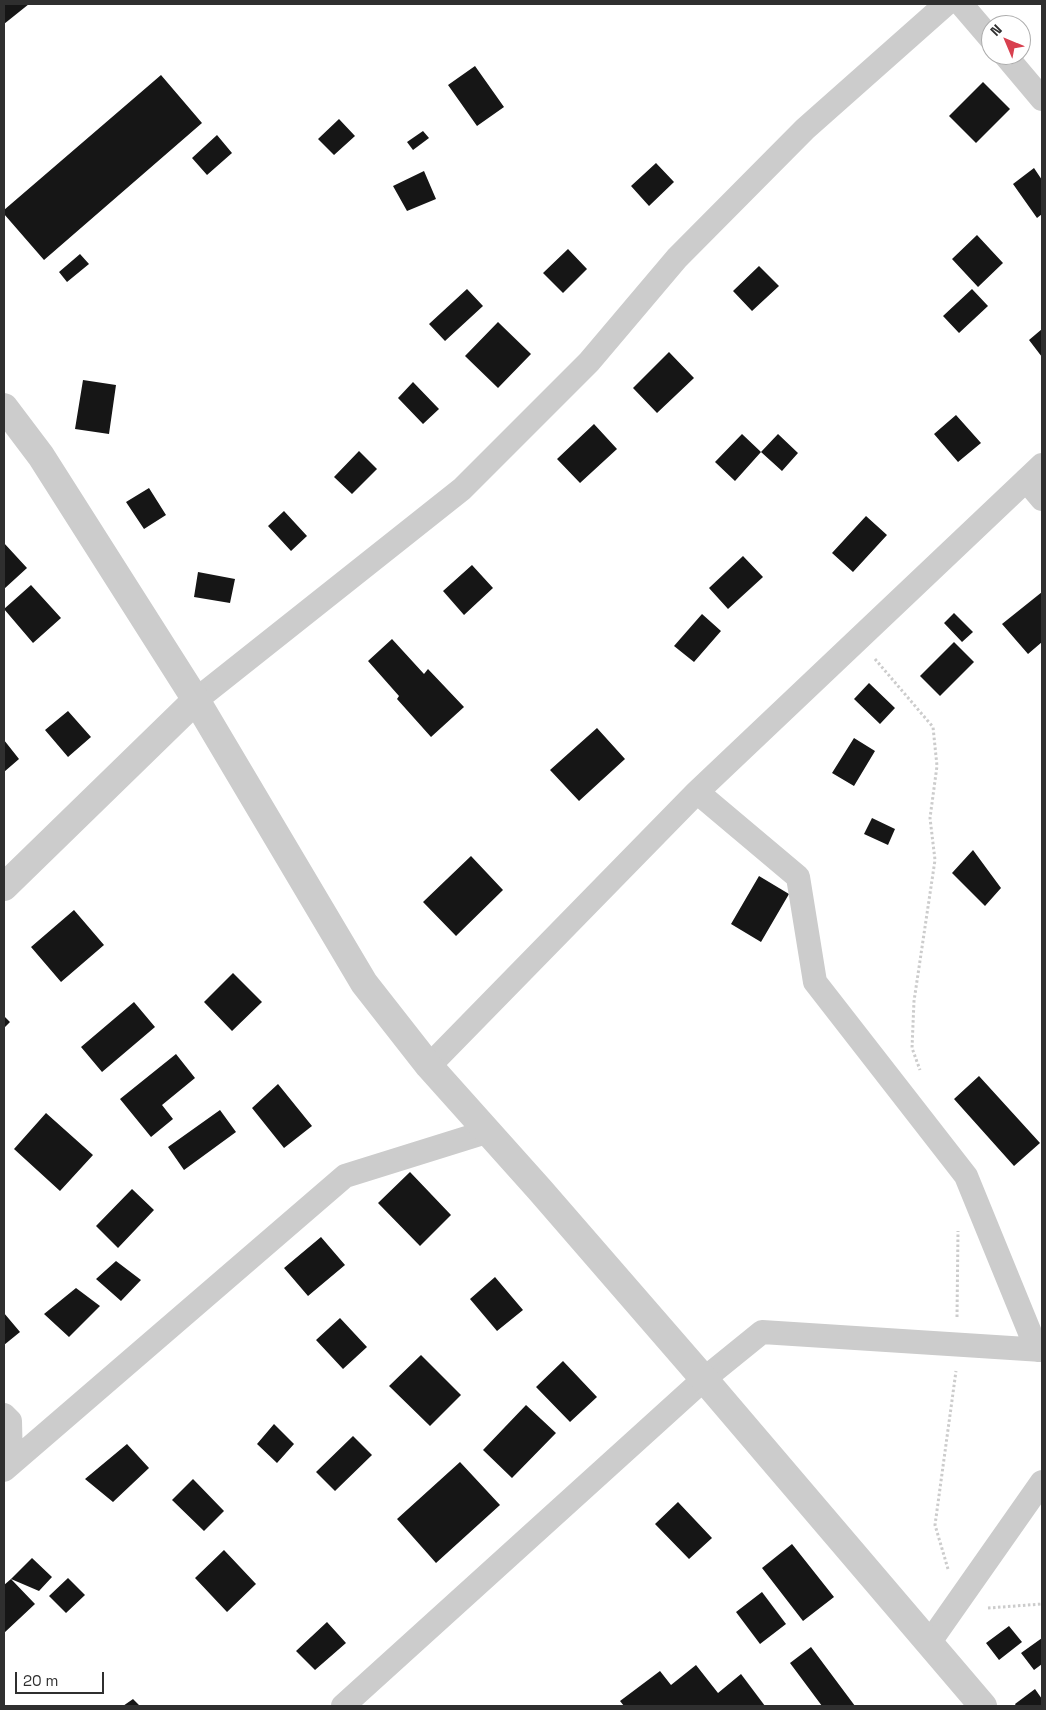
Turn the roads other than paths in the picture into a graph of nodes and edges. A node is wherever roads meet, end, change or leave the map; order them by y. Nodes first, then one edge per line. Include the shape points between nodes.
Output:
1 (946, 4) edge
2 (961, 4) edge
3 (981, 27) edge
4 (1013, 65) edge
5 (1042, 99) edge
6 (4, 407) edge
7 (1034, 473) edge
8 (1042, 499) edge
9 (196, 700) junction
10 (697, 792) junction
11 (4, 887) edge
12 (429, 1066) junction
13 (486, 1132) junction
14 (1040, 1350) edge
15 (704, 1379) junction
16 (4, 1415) edge
17 (8, 1467) edge
18 (1042, 1482) edge
19 (929, 1643) junction
20 (343, 1706) edge
21 (981, 1706) edge

1 - 9 street via 805,129 677,258 590,362 462,489
2 - 3 street
4 - 5 street
6 - 9 street via 41,456
7 - 8 street
7 - 10 street
9 - 11 street
9 - 12 street via 364,983
10 - 12 street
10 - 14 street via 798,877 815,982 966,1176
12 - 13 street
13 - 15 street
13 - 17 street via 345,1176
14 - 15 street via 762,1332
15 - 19 street
15 - 20 street
16 - 17 street via 10,1421
18 - 19 street
19 - 21 street

